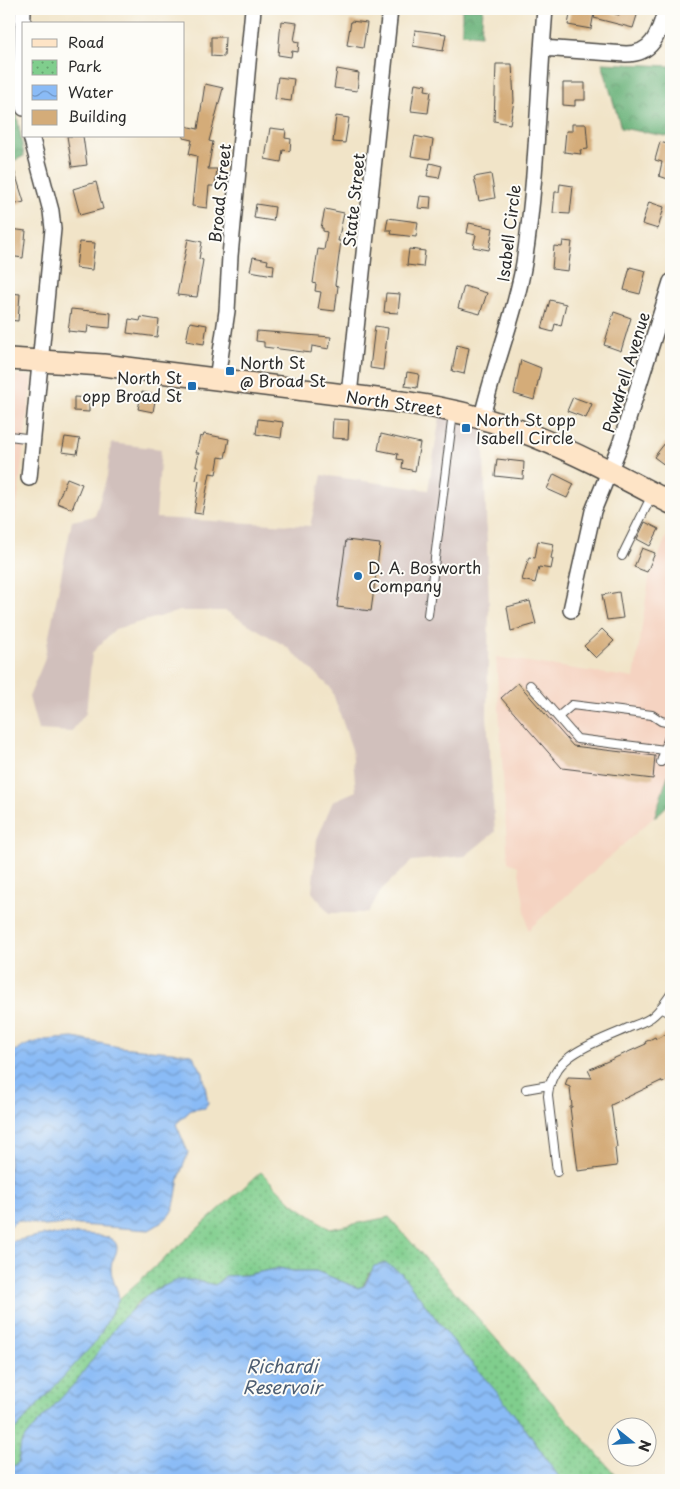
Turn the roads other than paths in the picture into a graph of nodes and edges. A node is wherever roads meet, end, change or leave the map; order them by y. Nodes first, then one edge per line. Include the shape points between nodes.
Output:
1 (23, 9) edge
2 (253, 9) edge
3 (390, 9) edge
4 (545, 9) edge
5 (666, 9) edge
6 (22, 22) edge
7 (22, 33) edge
8 (542, 48) junction
9 (22, 95) edge
10 (32, 138) edge
11 (671, 282) edge
12 (9, 359) edge
13 (42, 360) junction
14 (217, 379) junction
15 (349, 395) junction
16 (454, 411) junction
17 (482, 418) junction
18 (9, 436) edge
19 (34, 439) junction
20 (610, 471) junction
21 (29, 478) dead end
22 (653, 493) junction
23 (671, 503) edge
24 (622, 556) dead end
25 (570, 610) dead end
26 (428, 615) dead end
27 (530, 685) dead end
28 (558, 717) junction
29 (671, 723) edge
30 (671, 730) edge
31 (665, 750) junction
32 (661, 762) dead end
33 (671, 994) edge
34 (660, 1008) junction
35 (671, 1014) edge
36 (549, 1085) junction
37 (526, 1089) dead end
38 (557, 1172) dead end

1 - 6 street
2 - 14 street, Broad Street via 227,311
3 - 15 street, State Street
4 - 8 street, Isabell Circle
5 - 8 street via 654,42 639,53
7 - 9 street
8 - 17 street, Isabell Circle via 524,263
10 - 13 street via 53,229
11 - 20 street, Powdrell Avenue
12 - 13 main road, North Street
13 - 14 main road, North Street
13 - 19 street
14 - 15 main road, North Street
15 - 16 main road, North Street
16 - 17 main road, North Street
16 - 26 lane
17 - 20 main road, North Street via 541,437
18 - 19 lane
19 - 21 street
20 - 22 main road, North Street
20 - 25 street, Powdrell Avenue via 593,510
22 - 23 main road, North Street
22 - 24 lane
27 - 28 lane
28 - 29 lane via 572,705 652,714
28 - 31 lane via 577,739
30 - 31 lane
31 - 32 lane
33 - 34 lane
34 - 35 lane
34 - 36 lane via 646,1020 567,1057
36 - 37 lane
36 - 38 lane

